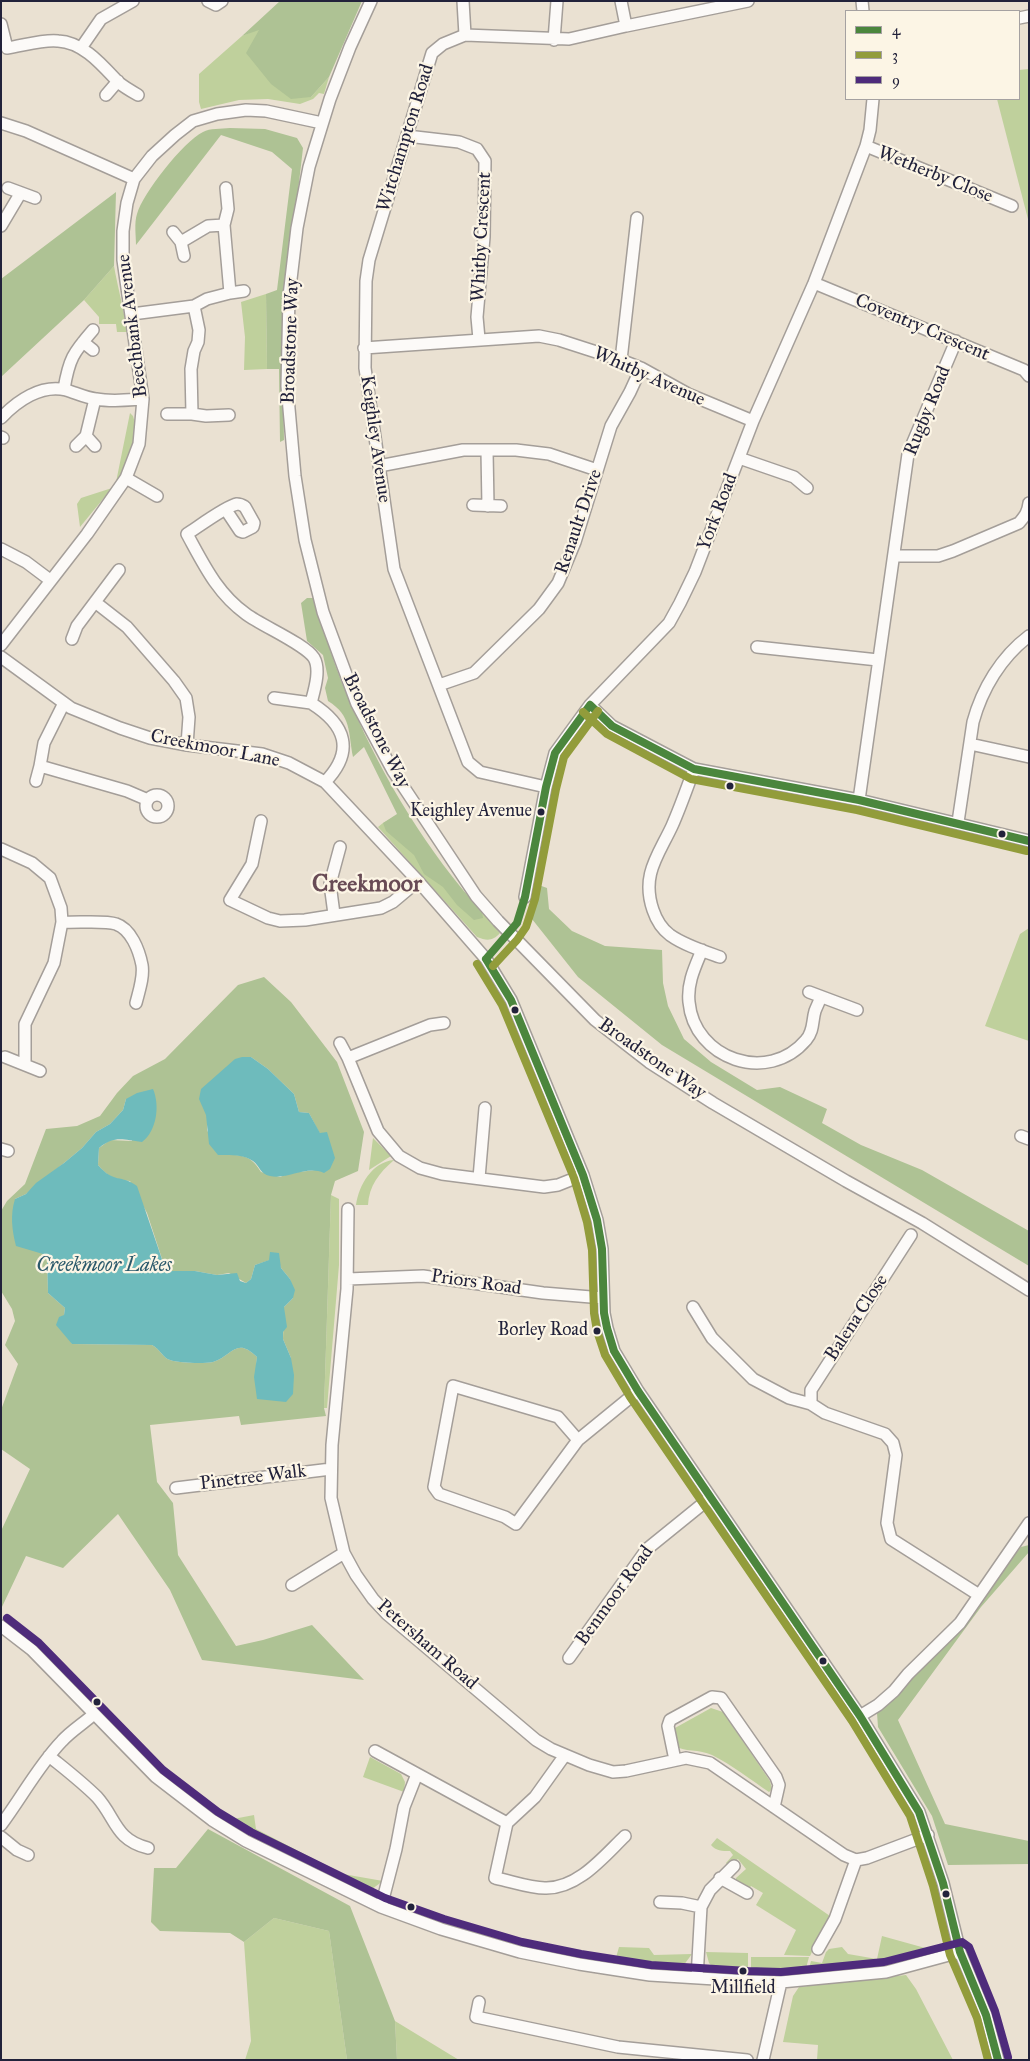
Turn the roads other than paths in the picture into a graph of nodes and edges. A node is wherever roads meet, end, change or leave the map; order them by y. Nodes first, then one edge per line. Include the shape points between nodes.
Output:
1 (208, 1) edge
2 (222, 1) edge
3 (372, 1) edge
4 (463, 1) edge
5 (557, 1) edge
6 (622, 1) edge
7 (748, 1) edge
8 (126, 3) edge
9 (1, 24) edge
10 (626, 26) junction
11 (465, 35) junction
12 (554, 40) junction
13 (81, 48) junction
14 (118, 82) junction
15 (106, 95) dead end
16 (138, 95) dead end
17 (873, 100) edge
18 (1, 123) edge
19 (322, 123) junction
20 (407, 136) junction
21 (866, 146) junction
22 (134, 179) junction
23 (8, 188) dead end
24 (226, 188) dead end
25 (20, 194) junction
26 (34, 198) dead end
27 (1007, 206) dead end
28 (637, 218) dead end
29 (224, 225) junction
30 (1, 226) edge
31 (173, 232) dead end
32 (181, 242) junction
33 (184, 256) dead end
34 (814, 283) junction
35 (244, 291) dead end
36 (230, 293) junction
37 (194, 306) junction
38 (132, 314) junction
39 (93, 330) dead end
40 (479, 339) junction
41 (956, 341) junction
42 (83, 342) junction
43 (364, 348) junction
44 (93, 350) dead end
45 (621, 360) junction
46 (641, 368) junction
47 (1029, 376) edge
48 (64, 389) junction
49 (94, 399) junction
50 (143, 399) junction
51 (167, 414) dead end
52 (192, 414) junction
53 (229, 415) dead end
54 (1, 418) edge
55 (753, 421) junction
56 (86, 436) junction
57 (76, 446) dead end
58 (96, 446) dead end
59 (487, 451) junction
60 (739, 458) junction
61 (379, 466) junction
62 (598, 470) junction
63 (126, 478) junction
64 (807, 488) dead end
65 (156, 496) dead end
66 (1029, 503) edge
67 (473, 505) dead end
68 (488, 506) junction
69 (501, 506) dead end
70 (226, 510) dead end
71 (179, 525) dead end
72 (187, 534) junction
73 (1, 549) edge
74 (895, 556) junction
75 (119, 570) dead end
76 (50, 580) junction
77 (95, 602) junction
78 (1029, 636) edge
79 (72, 640) dead end
80 (1, 645) edge
81 (757, 647) dead end
82 (1, 657) edge
83 (878, 660) junction
84 (439, 685) junction
85 (274, 698) dead end
86 (64, 703) junction
87 (311, 704) junction
88 (590, 705) junction
89 (970, 744) junction
90 (187, 745) junction
91 (1029, 757) edge
92 (40, 766) junction
93 (694, 769) junction
94 (36, 781) dead end
95 (325, 782) junction
96 (546, 787) junction
97 (148, 800) dead end
98 (859, 800) junction
99 (261, 821) dead end
100 (958, 822) junction
101 (1029, 841) edge
102 (340, 847) dead end
103 (1, 849) edge
104 (418, 881) junction
105 (525, 897) dead end
106 (334, 914) junction
107 (62, 922) junction
108 (702, 950) junction
109 (720, 957) dead end
110 (809, 992) dead end
111 (821, 997) junction
112 (136, 1003) dead end
113 (857, 1010) dead end
114 (444, 1022) dead end
115 (340, 1043) dead end
116 (5, 1057) dead end
117 (348, 1058) junction
118 (25, 1064) junction
119 (40, 1071) dead end
120 (485, 1108) dead end
121 (583, 1175) junction
122 (479, 1178) junction
123 (348, 1210) dead end
124 (911, 1235) dead end
125 (348, 1279) junction
126 (1029, 1290) edge
127 (603, 1298) junction
128 (693, 1308) dead end
129 (638, 1391) junction
130 (811, 1404) junction
131 (578, 1440) junction
132 (331, 1469) junction
133 (176, 1488) dead end
134 (710, 1498) junction
135 (1029, 1523) edge
136 (344, 1552) junction
137 (292, 1585) dead end
138 (978, 1595) junction
139 (1, 1626) edge
140 (569, 1658) dead end
141 (94, 1714) junction
142 (860, 1716) junction
143 (375, 1751) dead end
144 (565, 1755) junction
145 (49, 1756) junction
146 (675, 1760) junction
147 (418, 1774) junction
148 (774, 1807) junction
149 (507, 1823) junction
150 (1, 1825) edge
151 (928, 1835) junction
152 (625, 1836) dead end
153 (1, 1837) edge
154 (148, 1848) dead end
155 (28, 1855) dead end
156 (856, 1860) junction
157 (734, 1866) dead end
158 (720, 1878) junction
159 (747, 1893) dead end
160 (660, 1902) dead end
161 (381, 1907) junction
162 (701, 1907) junction
163 (818, 1949) dead end
164 (960, 1952) junction
165 (697, 1978) junction
166 (781, 1982) junction
167 (479, 2002) dead end
168 (747, 2060) edge
169 (763, 2060) edge
170 (998, 2060) edge

1 - 2 street via 216,5
3 - 19 street, Broadstone Way via 350,47
4 - 11 street
5 - 12 street
6 - 10 street
7 - 10 street, Witchampton Road
8 - 13 street via 101,20
9 - 13 street via 7,52 54,40
10 - 12 street, Witchampton Road
11 - 12 street, Witchampton Road
11 - 20 street, Witchampton Road via 443,44 432,53
13 - 14 street via 105,66
14 - 15 street
14 - 16 street
17 - 21 street, York Road
18 - 22 street
19 - 22 street, Beechbank Avenue via 266,110 217,114 193,121 152,156
19 - 126 street, Broadstone Way via 309,166 290,296 287,386 294,467 305,540 323,612 358,704 393,771 476,896 595,1020 648,1062 713,1103 922,1223
20 - 40 street, Whitby Crescent via 459,142 477,149 486,161
20 - 43 street, Witchampton Road via 369,260
21 - 27 street, Wetherby Close
21 - 34 street, York Road
22 - 38 street, Beechbank Avenue via 123,231 123,260
23 - 25 street
24 - 29 street via 228,209
25 - 26 street
25 - 30 street
28 - 45 street
29 - 32 street via 208,226
29 - 36 street
31 - 32 street
32 - 33 street
34 - 41 street, Coventry Crescent
34 - 55 street, York Road
35 - 36 street
36 - 37 street via 207,298
37 - 38 street
37 - 52 street via 199,330 191,369
38 - 50 street, Beechbank Avenue
39 - 42 street
40 - 43 street, Whitby Avenue
40 - 45 street, Whitby Avenue via 539,336
41 - 47 street, Coventry Crescent via 1024,370
41 - 74 street, Rugby Road via 908,454
42 - 44 street
42 - 48 street via 68,365
43 - 61 street, Keighley Avenue
45 - 46 street, Whitby Avenue
46 - 55 street, Whitby Avenue via 688,394
46 - 62 street, Renault Drive via 611,426
48 - 49 street
48 - 54 street via 29,395
49 - 50 street
49 - 56 street
50 - 63 street, Beechbank Avenue via 139,444
51 - 52 street
52 - 53 street
55 - 60 street, York Road
56 - 57 street
56 - 58 street
59 - 61 street via 463,450
59 - 62 street via 549,454
59 - 68 street
60 - 64 street via 794,477
60 - 88 street, York Road via 695,572 669,623
61 - 84 street, Keighley Avenue via 394,569
62 - 84 street, Renault Drive via 568,560 550,596 474,673
63 - 65 street
63 - 76 street, Beechbank Avenue
66 - 74 street via 1025,517 1019,523 953,551 938,556
67 - 68 street
68 - 69 street
70 - 72 street
71 - 72 street
72 - 87 street via 227,598 263,626 313,657 317,666
73 - 76 street
74 - 83 street, Rugby Road
75 - 77 street
76 - 80 street, Beechbank Avenue
77 - 79 street via 77,626
77 - 90 street via 127,627 186,698 189,717
78 - 89 street via 997,668 977,708
81 - 83 street
82 - 86 street, Creekmoor Lane
83 - 98 street, Rugby Road
84 - 96 street, Keighley Avenue via 468,762 480,772
85 - 87 street
86 - 90 street, Creekmoor Lane via 120,728
86 - 92 street via 44,743
87 - 95 street via 330,718 344,741 343,756 335,772
88 - 93 street via 612,726
88 - 96 street, York Road via 555,753
89 - 91 street
89 - 100 street
90 - 95 street, Creekmoor Lane via 262,754 289,763
92 - 94 street
92 - 97 street
93 - 98 street
93 - 108 street via 672,827 653,863 649,894 661,926 670,935
95 - 104 street, Creekmoor Lane
96 - 105 street, York Road
98 - 100 street
99 - 106 street via 252,864 227,904 280,921
100 - 101 street
102 - 106 street via 330,884
103 - 107 street via 32,863 50,878 61,908
104 - 106 street via 382,908
104 - 121 street, Creekmoor Lane via 486,959 506,990
107 - 112 street via 115,923 127,929 142,965
107 - 118 street via 54,963 25,1024
108 - 109 street
108 - 111 street via 688,992 692,1019 704,1040 732,1058 765,1062 794,1051 808,1038
110 - 111 street
111 - 113 street
114 - 117 street
115 - 117 street
116 - 118 street
117 - 122 street via 378,1131 399,1156 420,1168
118 - 119 street
120 - 122 street
121 - 122 street via 558,1185 544,1186
121 - 127 street, Creekmoor Lane via 597,1220 602,1250
123 - 125 street, Petersham Road
124 - 130 street, Balena Close via 811,1390
125 - 127 street, Priors Road via 423,1276
125 - 132 street, Petersham Road
127 - 129 street, Creekmoor Lane via 614,1351
128 - 130 street via 712,1338 753,1379 790,1398
129 - 131 street
129 - 134 street, Creekmoor Lane
130 - 138 street via 825,1413 889,1438 896,1454 886,1523 892,1539
131 - 131 street via 516,1524 444,1497 434,1487 453,1386 558,1417
132 - 133 street, Pinetree Walk
132 - 136 street, Petersham Road via 331,1498
134 - 140 street, Benmoor Road via 647,1549
134 - 142 street, Creekmoor Lane
135 - 138 street
136 - 137 street
136 - 144 street, Petersham Road via 373,1599 388,1614 536,1740
138 - 142 street via 960,1623 894,1691
139 - 141 street via 32,1650
141 - 145 street via 63,1739
141 - 161 street via 156,1777 212,1820 246,1841
142 - 151 street, Creekmoor Lane via 919,1812
143 - 147 street
144 - 146 street, Petersham Road via 613,1772
144 - 149 street via 535,1796
145 - 150 street
145 - 154 street via 98,1798 118,1830 136,1845
146 - 148 street, Petersham Road via 710,1763
146 - 148 street via 668,1726 670,1720 712,1697 721,1698 776,1777 779,1785
147 - 149 street
147 - 161 street via 404,1807
148 - 156 street, Petersham Road
149 - 152 street via 494,1881 544,1888 566,1885 598,1862
151 - 156 street
151 - 164 street, Creekmoor Lane
153 - 155 street
156 - 163 street via 835,1919
157 - 158 street
158 - 159 street
158 - 162 street
160 - 162 street via 673,1898
161 - 165 street via 520,1952 650,1975
162 - 165 street
164 - 166 street via 886,1972
164 - 170 street, Creekmoor Lane via 986,2015
165 - 166 street
166 - 169 street
167 - 168 street via 476,2017 501,2017 618,2047

